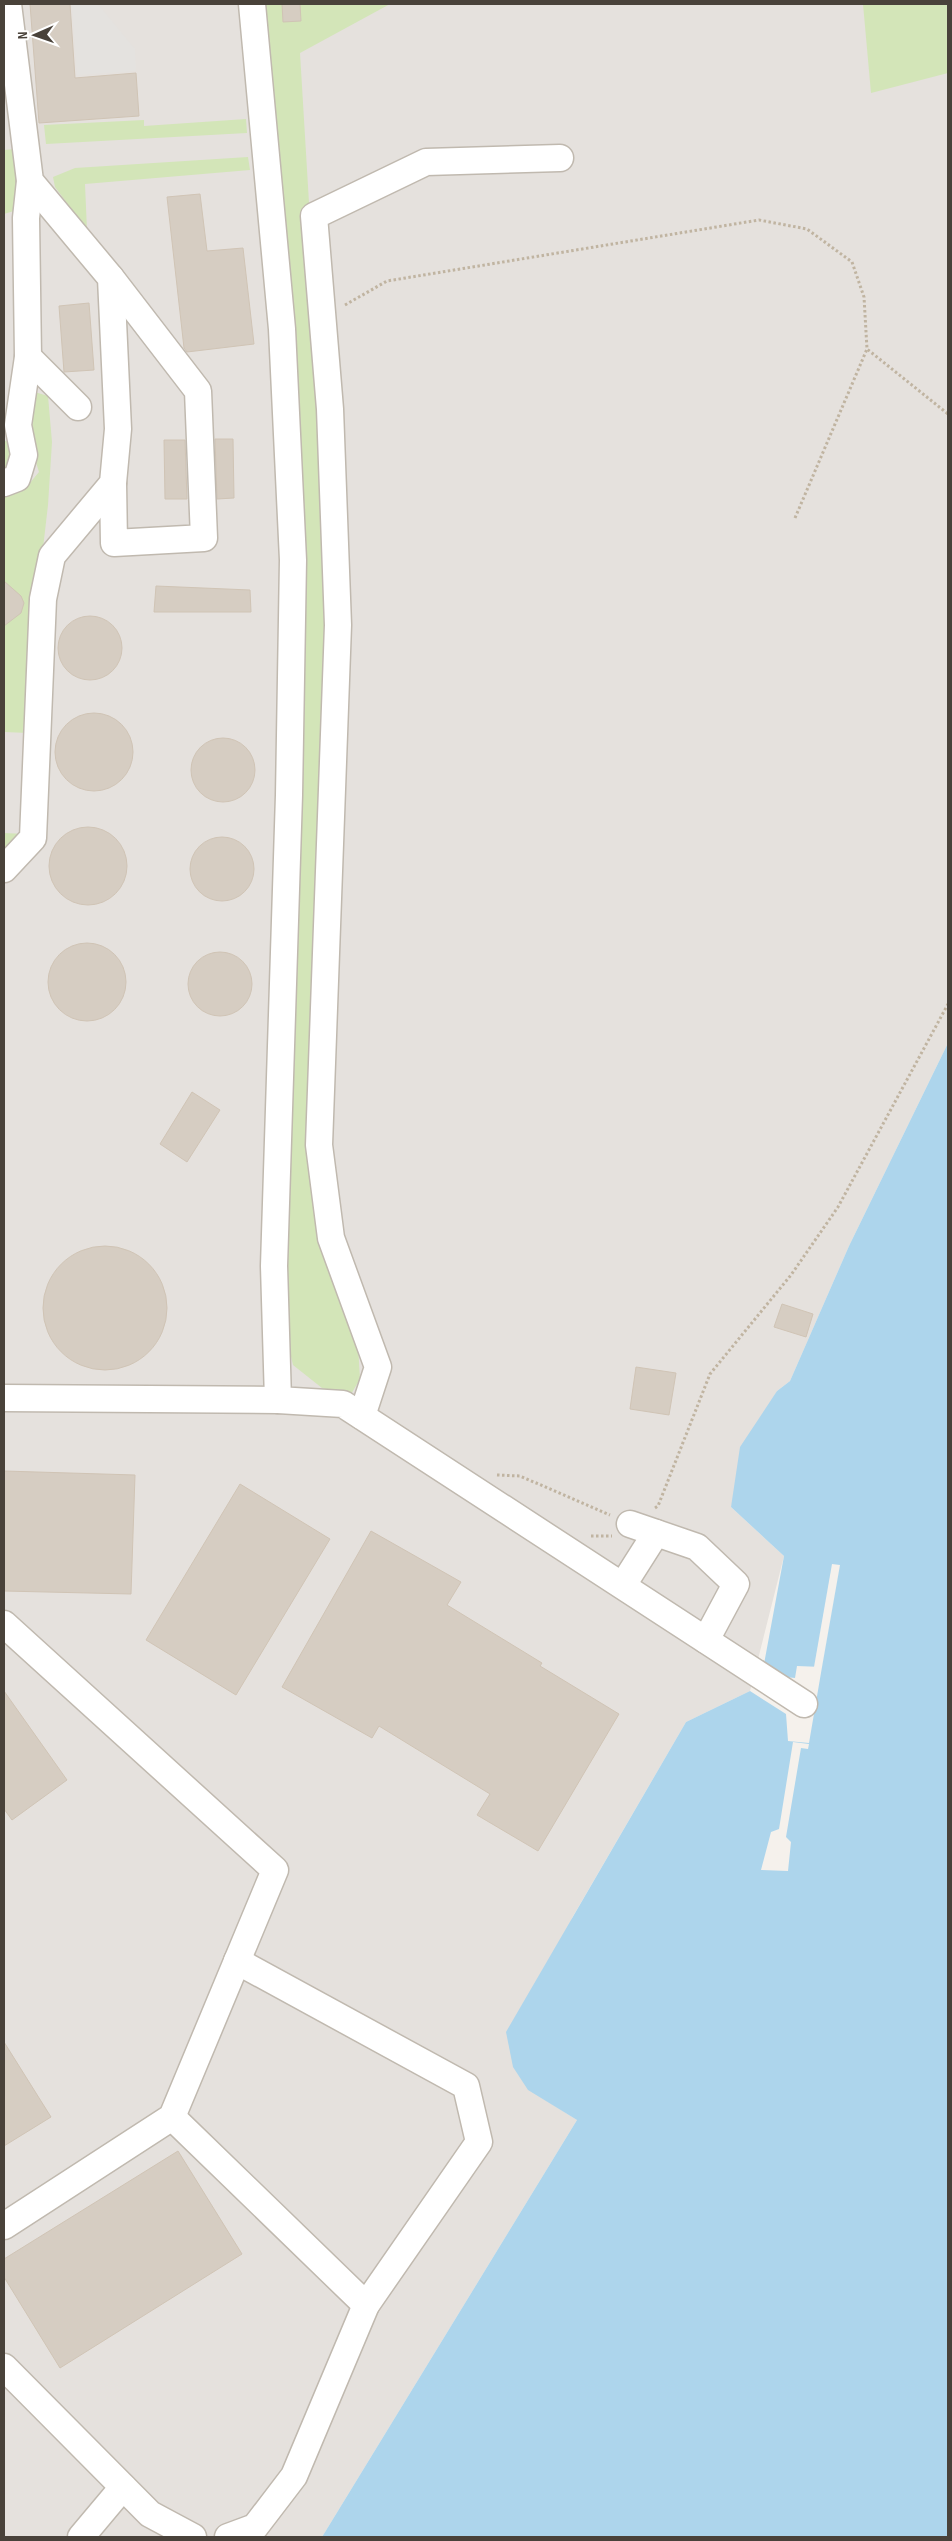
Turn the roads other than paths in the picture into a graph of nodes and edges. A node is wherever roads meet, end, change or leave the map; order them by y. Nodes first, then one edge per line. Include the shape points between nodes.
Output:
1 (8, 4) edge
2 (252, 4) edge
3 (560, 158) dead end
4 (30, 181) junction
5 (53, 209) junction
6 (15, 222) edge
7 (111, 278) junction
8 (28, 357) junction
9 (78, 407) dead end
10 (11, 426) edge
11 (4, 483) edge
12 (113, 483) junction
13 (4, 869) edge
14 (4, 1398) edge
15 (278, 1400) junction
16 (362, 1416) junction
17 (630, 1524) road end
18 (656, 1533) junction
19 (623, 1585) junction
20 (4, 1624) edge
21 (706, 1640) junction
22 (804, 1704) dead end
23 (237, 1961) junction
24 (172, 2117) junction
25 (4, 2226) edge
26 (366, 2305) junction
27 (4, 2367) edge
28 (123, 2488) junction
29 (81, 2537) edge
30 (193, 2537) edge
31 (228, 2537) edge

1 - 4 lane
2 - 15 lane via 282,329 293,560 289,805 274,1266
3 - 16 lane via 426,162 314,216 330,409 338,625 319,1145 331,1238 378,1367
4 - 5 lane
4 - 6 lane
5 - 6 lane
5 - 7 lane
6 - 8 lane
7 - 12 lane via 118,429
7 - 12 lane via 198,391 204,538 114,543
8 - 9 lane
8 - 10 lane
10 - 11 lane via 24,455 17,478
12 - 13 lane via 52,556 43,599 33,838
14 - 15 lane
15 - 16 lane via 343,1404
16 - 19 lane
17 - 18 lane
18 - 19 lane
18 - 21 lane via 697,1547 736,1584
19 - 21 lane
20 - 23 lane via 275,1870
21 - 22 lane
23 - 24 lane
23 - 26 lane via 466,2086 479,2142
24 - 25 lane
24 - 26 lane
26 - 31 lane via 294,2476 255,2528
27 - 28 lane
28 - 29 lane
28 - 30 lane via 150,2514

